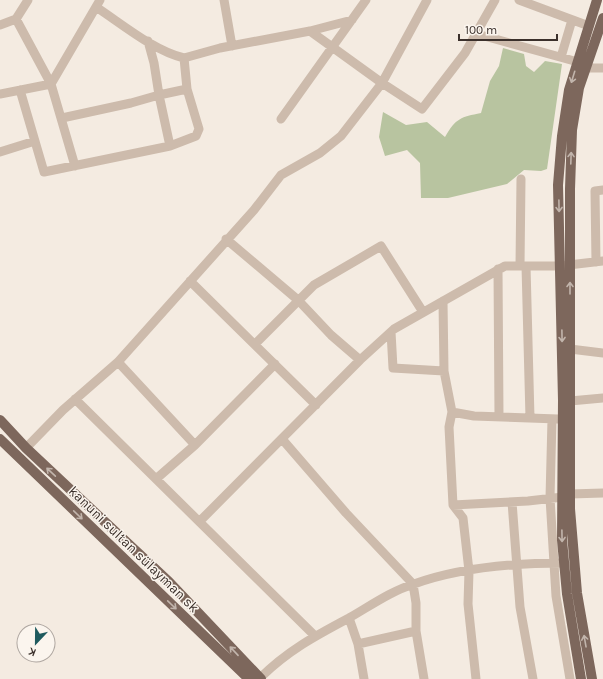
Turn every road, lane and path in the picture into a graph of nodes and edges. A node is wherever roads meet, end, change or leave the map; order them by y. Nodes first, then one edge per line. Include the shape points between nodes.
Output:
1 (28, 0) edge
2 (224, 0) edge
3 (366, 0) edge
4 (427, 0) edge
5 (496, 0) edge
6 (519, 0) edge
7 (597, 0) edge
8 (98, 3) edge
9 (603, 18) edge
10 (16, 19) junction
11 (352, 20) junction
12 (572, 20) junction
13 (0, 25) edge
14 (589, 26) junction
15 (310, 31) junction
16 (477, 34) junction
17 (148, 42) junction
18 (232, 46) junction
19 (333, 48) junction
20 (561, 57) junction
21 (184, 58) junction
22 (578, 62) junction
23 (586, 68) junction
24 (603, 68) edge
25 (382, 83) junction
26 (51, 84) junction
27 (187, 89) junction
28 (20, 90) junction
29 (0, 94) edge
30 (159, 95) junction
31 (62, 118) junction
32 (281, 119) dead end
33 (36, 141) junction
34 (170, 146) junction
35 (0, 152) edge
36 (75, 166) junction
37 (521, 179) dead end
38 (603, 190) edge
39 (226, 239) junction
40 (600, 262) edge
41 (523, 266) junction
42 (565, 266) junction
43 (498, 269) junction
44 (190, 281) junction
45 (298, 300) junction
46 (443, 301) junction
47 (423, 312) junction
48 (391, 332) junction
49 (255, 344) junction
50 (570, 349) junction
51 (603, 353) edge
52 (360, 360) junction
53 (118, 362) junction
54 (275, 364) junction
55 (444, 371) junction
56 (603, 398) edge
57 (76, 400) junction
58 (570, 401) junction
59 (316, 405) junction
60 (452, 412) junction
61 (499, 417) junction
62 (530, 418) junction
63 (552, 419) junction
64 (563, 419) junction
65 (0, 420) edge
66 (0, 439) edge
67 (282, 439) junction
68 (195, 445) junction
69 (26, 448) junction
70 (156, 479) junction
71 (603, 493) edge
72 (566, 495) junction
73 (550, 498) junction
74 (512, 502) junction
75 (453, 505) junction
76 (200, 522) junction
77 (559, 563) junction
78 (517, 564) junction
79 (468, 571) junction
80 (413, 584) junction
81 (349, 618) junction
82 (416, 631) junction
83 (314, 635) junction
84 (358, 644) junction
85 (249, 679) edge
86 (260, 679) edge
87 (364, 679) edge
88 (424, 679) edge
89 (476, 679) edge
90 (533, 679) edge
91 (570, 679) edge
92 (581, 679) edge
93 (592, 679) edge

1 - 10 street
2 - 18 street
3 - 11 street
4 - 25 street
5 - 16 street
6 - 12 street
7 - 14 main road
8 - 17 street
8 - 26 street
9 - 23 main road
10 - 13 street
10 - 26 street
11 - 15 street
11 - 19 street
12 - 14 street
12 - 20 street
14 - 22 main road
15 - 18 street
15 - 19 street
16 - 20 street
16 - 25 street via 466,53 422,109
17 - 21 street via 173,56
17 - 30 street
18 - 21 street
19 - 25 street
19 - 32 street
20 - 22 street
21 - 27 street
22 -> 42 main road via 569,90 558,185
23 - 24 street
42 -> 23 main road via 572,130
25 - 39 street via 341,136 320,153 282,175
26 - 28 street
26 - 31 street
27 - 30 street
27 - 34 street via 199,129 196,136
28 - 29 street
28 - 33 street
30 - 31 street via 131,104
30 - 34 street
31 - 36 street
33 - 35 street
33 - 36 street via 44,172
34 - 36 street
37 - 41 street
38 - 40 street via 595,190
39 - 44 street
39 - 45 street
40 - 42 street
41 - 42 street
41 - 43 street via 505,266
41 - 62 street
50 -> 42 main road
42 -> 64 main road
43 - 46 street
43 - 61 street
44 - 49 street
44 - 53 street
45 - 47 street via 314,285 382,246
45 - 49 street
45 - 52 street via 331,335
46 - 47 street
46 - 55 street
47 - 48 street
48 - 52 street
48 - 55 street via 393,368
49 - 54 street
50 - 51 street
50 - 58 main road
52 - 59 street
53 - 57 street
53 - 68 street
54 - 59 street
54 - 68 street
55 - 60 street
56 - 58 street
57 - 69 street
57 - 70 street
58 - 72 main road
59 - 67 street
60 - 61 street
60 - 75 street via 449,427
61 - 62 street
62 - 63 street
63 - 64 street
63 - 73 street
64 - 72 main road
65 - 69 main road
66 -> 85 main road, kanuni sultan sülayman sk
67 - 76 street
67 - 80 street
68 - 70 street
86 -> 69 main road via 169,582
70 - 76 street
71 - 72 street
72 - 73 street
72 -> 77 main road
93 -> 72 main road via 577,593
73 - 74 street
73 - 77 street
74 - 75 street
74 - 78 street
75 - 79 street via 463,518
76 - 83 street
77 - 78 street
77 - 91 street via 556,596
77 - 92 main road via 567,594
78 - 79 street
78 - 90 street via 520,607
79 - 80 street
79 - 89 street via 468,604
80 - 81 street
80 - 82 street
81 - 83 street via 323,633
81 - 84 street
82 - 84 street
82 - 88 street
83 - 86 street via 278,661
84 - 87 street

